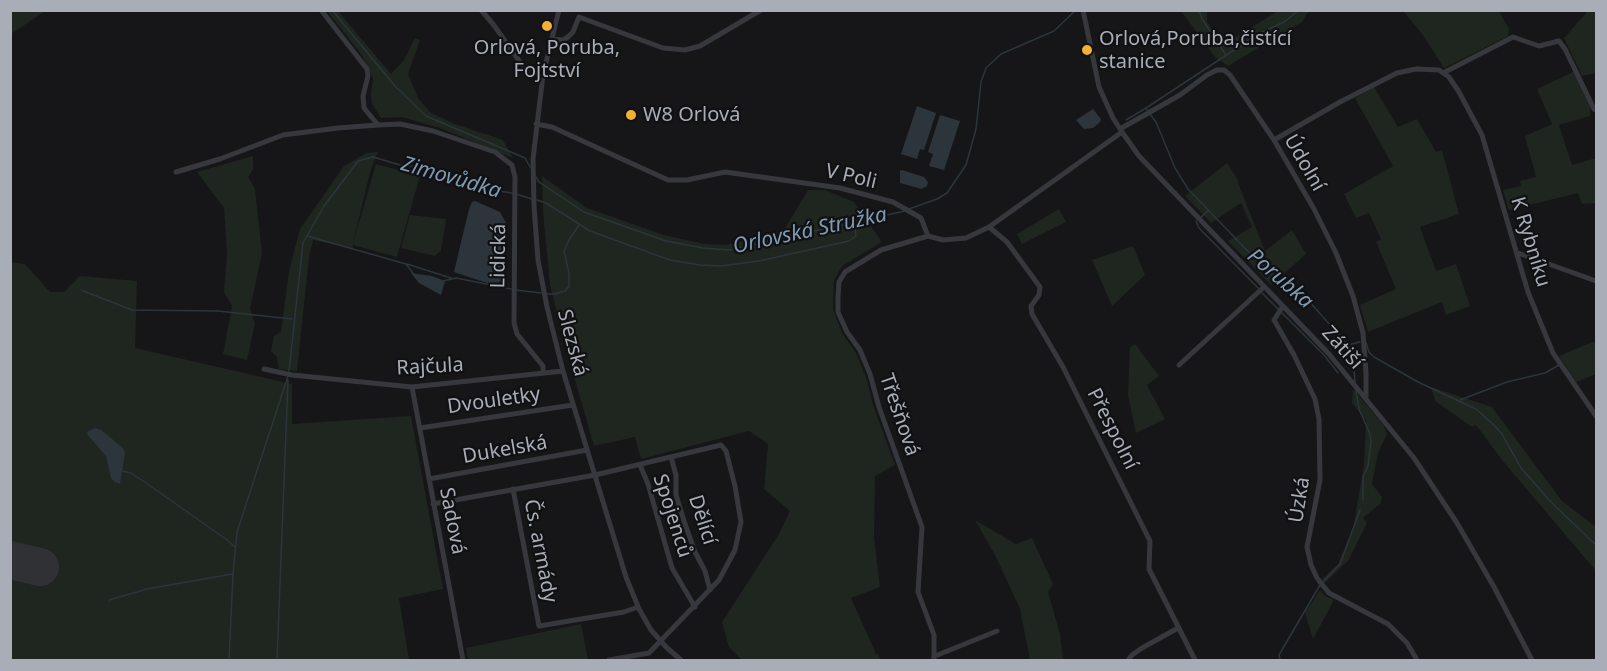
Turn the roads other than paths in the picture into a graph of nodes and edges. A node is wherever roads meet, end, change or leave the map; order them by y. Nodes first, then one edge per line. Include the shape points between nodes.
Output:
1 (321, 10) edge
2 (481, 10) edge
3 (559, 10) edge
4 (761, 10) edge
5 (1083, 10) edge
6 (551, 39) junction
7 (525, 69) dead end
8 (1443, 73) junction
9 (1596, 110) edge
10 (536, 124) junction
11 (378, 125) junction
12 (1121, 130) junction
13 (1274, 140) junction
14 (176, 172) dead end
15 (989, 227) junction
16 (928, 236) junction
17 (1518, 254) junction
18 (1596, 281) edge
19 (1264, 287) junction
20 (1282, 306) junction
21 (1179, 365) dead end
22 (264, 369) dead end
23 (563, 371) junction
24 (543, 373) junction
25 (412, 387) junction
26 (1366, 397) junction
27 (573, 405) junction
28 (1596, 416) edge
29 (420, 428) junction
30 (587, 450) junction
31 (671, 458) junction
32 (639, 465) junction
33 (596, 475) junction
34 (429, 479) junction
35 (513, 489) junction
36 (434, 504) junction
37 (710, 590) junction
38 (638, 607) junction
39 (695, 607) junction
40 (1178, 628) junction
41 (997, 631) dead end
42 (660, 640) junction
43 (649, 653) junction
44 (934, 658) edge
45 (1131, 659) edge
46 (463, 660) edge
47 (609, 660) edge
48 (653, 660) edge
49 (681, 660) edge
50 (1195, 660) edge
51 (1417, 660) edge
52 (1532, 660) edge

1 - 11 street via 367,69 364,108
2 - 7 street
3 - 6 street, Slezská
4 - 6 street via 700,46 686,50 663,48 579,17 568,37
5 - 12 street, Zátiší via 1099,87
6 - 10 street, Slezská
8 - 9 street via 1513,37 1539,46 1558,41
8 - 13 street via 1416,69 1397,73
8 - 17 street, K Rybníku via 1459,92 1482,135
10 - 16 street, V Poli via 552,127 668,180 725,172 840,188 893,202 921,218
10 - 23 street, Slezská via 533,183 538,260
11 - 14 street, Lidická via 283,135
11 - 24 street, Lidická via 400,124 433,131 495,152 512,165 514,323 517,334 543,366
12 - 13 street, Údolní via 1207,75 1224,70
12 - 15 street
12 - 19 street, Zátiší via 1139,156
13 - 26 street, Údolní via 1314,209 1353,296 1363,333
15 - 16 street via 966,238 943,240
15 - 40 street, Přespolní via 1007,242 1040,287 1031,306 1032,314 1069,377 1150,541 1149,569
16 - 44 street, Třešňová via 881,250 845,272 839,282 838,312 870,374 922,527 918,592 934,634
17 - 18 street
17 - 28 street, K Rybníku via 1528,292 1553,353
19 - 20 street, Zátiší
19 - 21 street
20 - 26 street, Zátiší
20 - 51 street, Úzká via 1274,320 1315,399 1319,419 1320,480 1307,547 1311,565 1329,593 1388,624
22 - 25 street, Rajčula
23 - 24 street, Rajčula
23 - 27 street, Slezská
24 - 25 street, Rajčula
25 - 29 street, Sadová
26 - 52 street, Zátiší via 1414,458 1457,523
27 - 29 street, Dvouletky
27 - 30 street, Slezská
29 - 34 street, Sadová
30 - 33 street, Slezská
30 - 34 street, Dukelská
31 - 32 street, Čs. armády
31 - 37 street, Dělící via 676,495
31 - 37 street, Čs. armády via 721,445 726,451 741,522 735,550
32 - 33 street, Čs. armády
32 - 39 street, Spojenců via 672,568
33 - 35 street, Čs. armády
33 - 38 street, Slezská
34 - 36 street, Sadová
35 - 36 street, Čs. armády
35 - 38 street, Čs. armády via 539,626
36 - 46 street, Sadová
37 - 39 street
38 - 42 street, Slezská
39 - 42 street
40 - 45 street
40 - 50 street, Přespolní
41 - 44 street
42 - 43 street
42 - 49 street, Slezská
43 - 47 street
43 - 48 street

